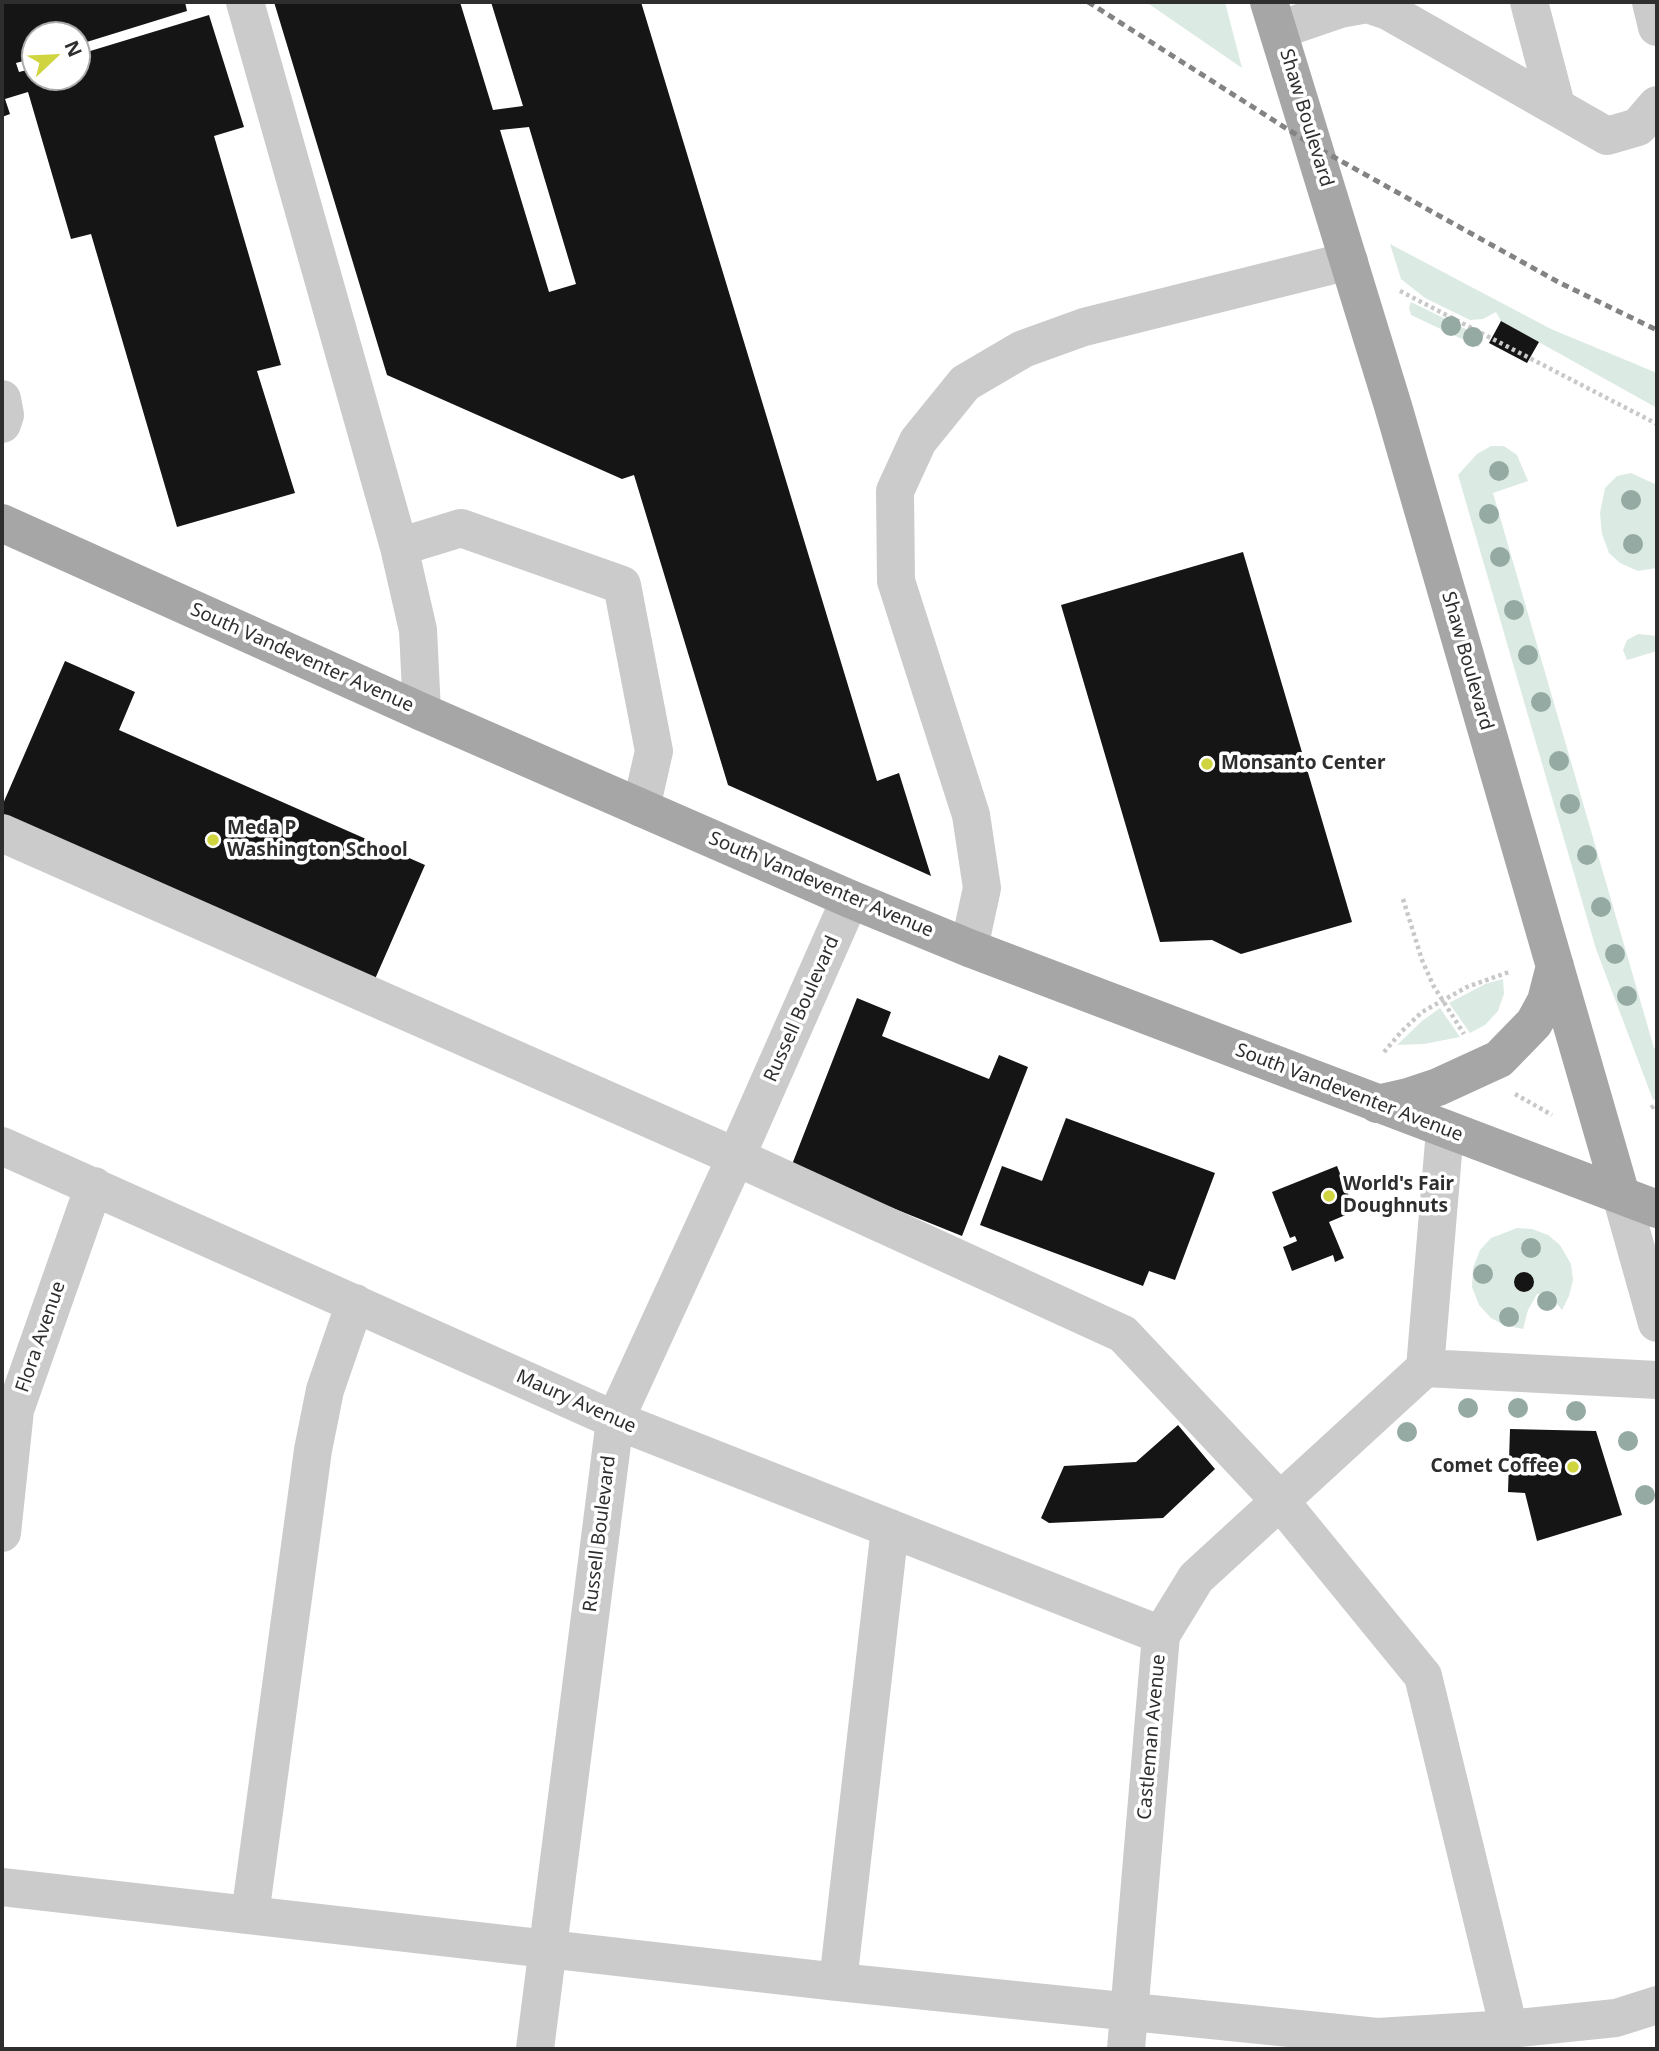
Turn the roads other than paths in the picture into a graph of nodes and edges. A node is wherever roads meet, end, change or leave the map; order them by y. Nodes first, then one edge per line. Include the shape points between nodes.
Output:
1 (245, 2) edge
2 (1529, 2) edge
3 (1651, 2) edge
4 (1274, 16) edge
5 (1657, 27) edge
6 (1556, 105) junction
7 (1657, 106) edge
8 (1349, 261) junction
9 (2, 399) edge
10 (2, 424) edge
11 (2, 523) edge
12 (399, 547) junction
13 (422, 712) junction
14 (641, 808) junction
15 (2, 833) edge
16 (850, 899) junction
17 (969, 948) junction
18 (1555, 966) junction
19 (1377, 1104) junction
20 (1445, 1130) junction
21 (2, 1146) edge
22 (736, 1157) junction
23 (94, 1186) junction
24 (1621, 1195) junction
25 (1657, 1209) edge
26 (355, 1303) junction
27 (1657, 1323) edge
28 (1425, 1368) junction
29 (1657, 1380) edge
30 (615, 1420) junction
31 (1280, 1501) junction
32 (890, 1528) junction
33 (2, 1533) edge
34 (1160, 1635) junction
35 (2, 1887) edge
36 (250, 1915) junction
37 (546, 1950) junction
38 (838, 1982) junction
39 (1657, 2005) edge
40 (1509, 2029) junction
41 (1127, 2031) edge
42 (535, 2049) edge

1 - 12 street
2 - 6 street
3 - 5 street
4 - 6 street via 1367,4 1388,11
4 - 8 main road, Shaw Boulevard
6 - 7 street via 1607,136 1638,127
8 - 17 street via 1084,327 1023,349 965,383 918,441 895,491 896,581 971,815 982,888
8 - 18 main road, Shaw Boulevard
9 - 10 street
11 - 13 main road, South Vandeventer Avenue
12 - 13 street via 418,630
12 - 14 street via 461,528 622,585 654,751
13 - 14 main road, South Vandeventer Avenue
14 - 16 main road, South Vandeventer Avenue
15 - 22 street
16 - 17 main road, South Vandeventer Avenue
16 - 22 street, Russell Boulevard
17 - 19 main road, South Vandeventer Avenue
18 - 19 main road via 1546,1001 1534,1023 1499,1059 1438,1087
18 - 24 main road, Shaw Boulevard
19 - 20 main road, South Vandeventer Avenue
20 - 24 main road, South Vandeventer Avenue
20 - 28 street
21 - 23 street, Maury Avenue
22 - 30 street, Russell Boulevard
22 - 31 street via 1123,1334
23 - 26 street, Maury Avenue
23 - 33 street, Flora Avenue via 15,1410
24 - 25 main road, South Vandeventer Avenue
24 - 27 street, Shaw Boulevard
26 - 30 street, Maury Avenue
26 - 36 street via 325,1390 313,1450
28 - 29 street
28 - 31 street, Castleman Avenue
30 - 32 street, Maury Avenue
30 - 37 street, Russell Boulevard
31 - 34 street, Castleman Avenue via 1196,1578
31 - 40 street via 1423,1676
32 - 34 street, Maury Avenue
32 - 38 street
34 - 41 street, Castleman Avenue
35 - 36 street
36 - 37 street
37 - 38 street
37 - 42 street, Russell Boulevard
38 - 41 street
39 - 40 street via 1616,2018
40 - 41 street via 1377,2037

